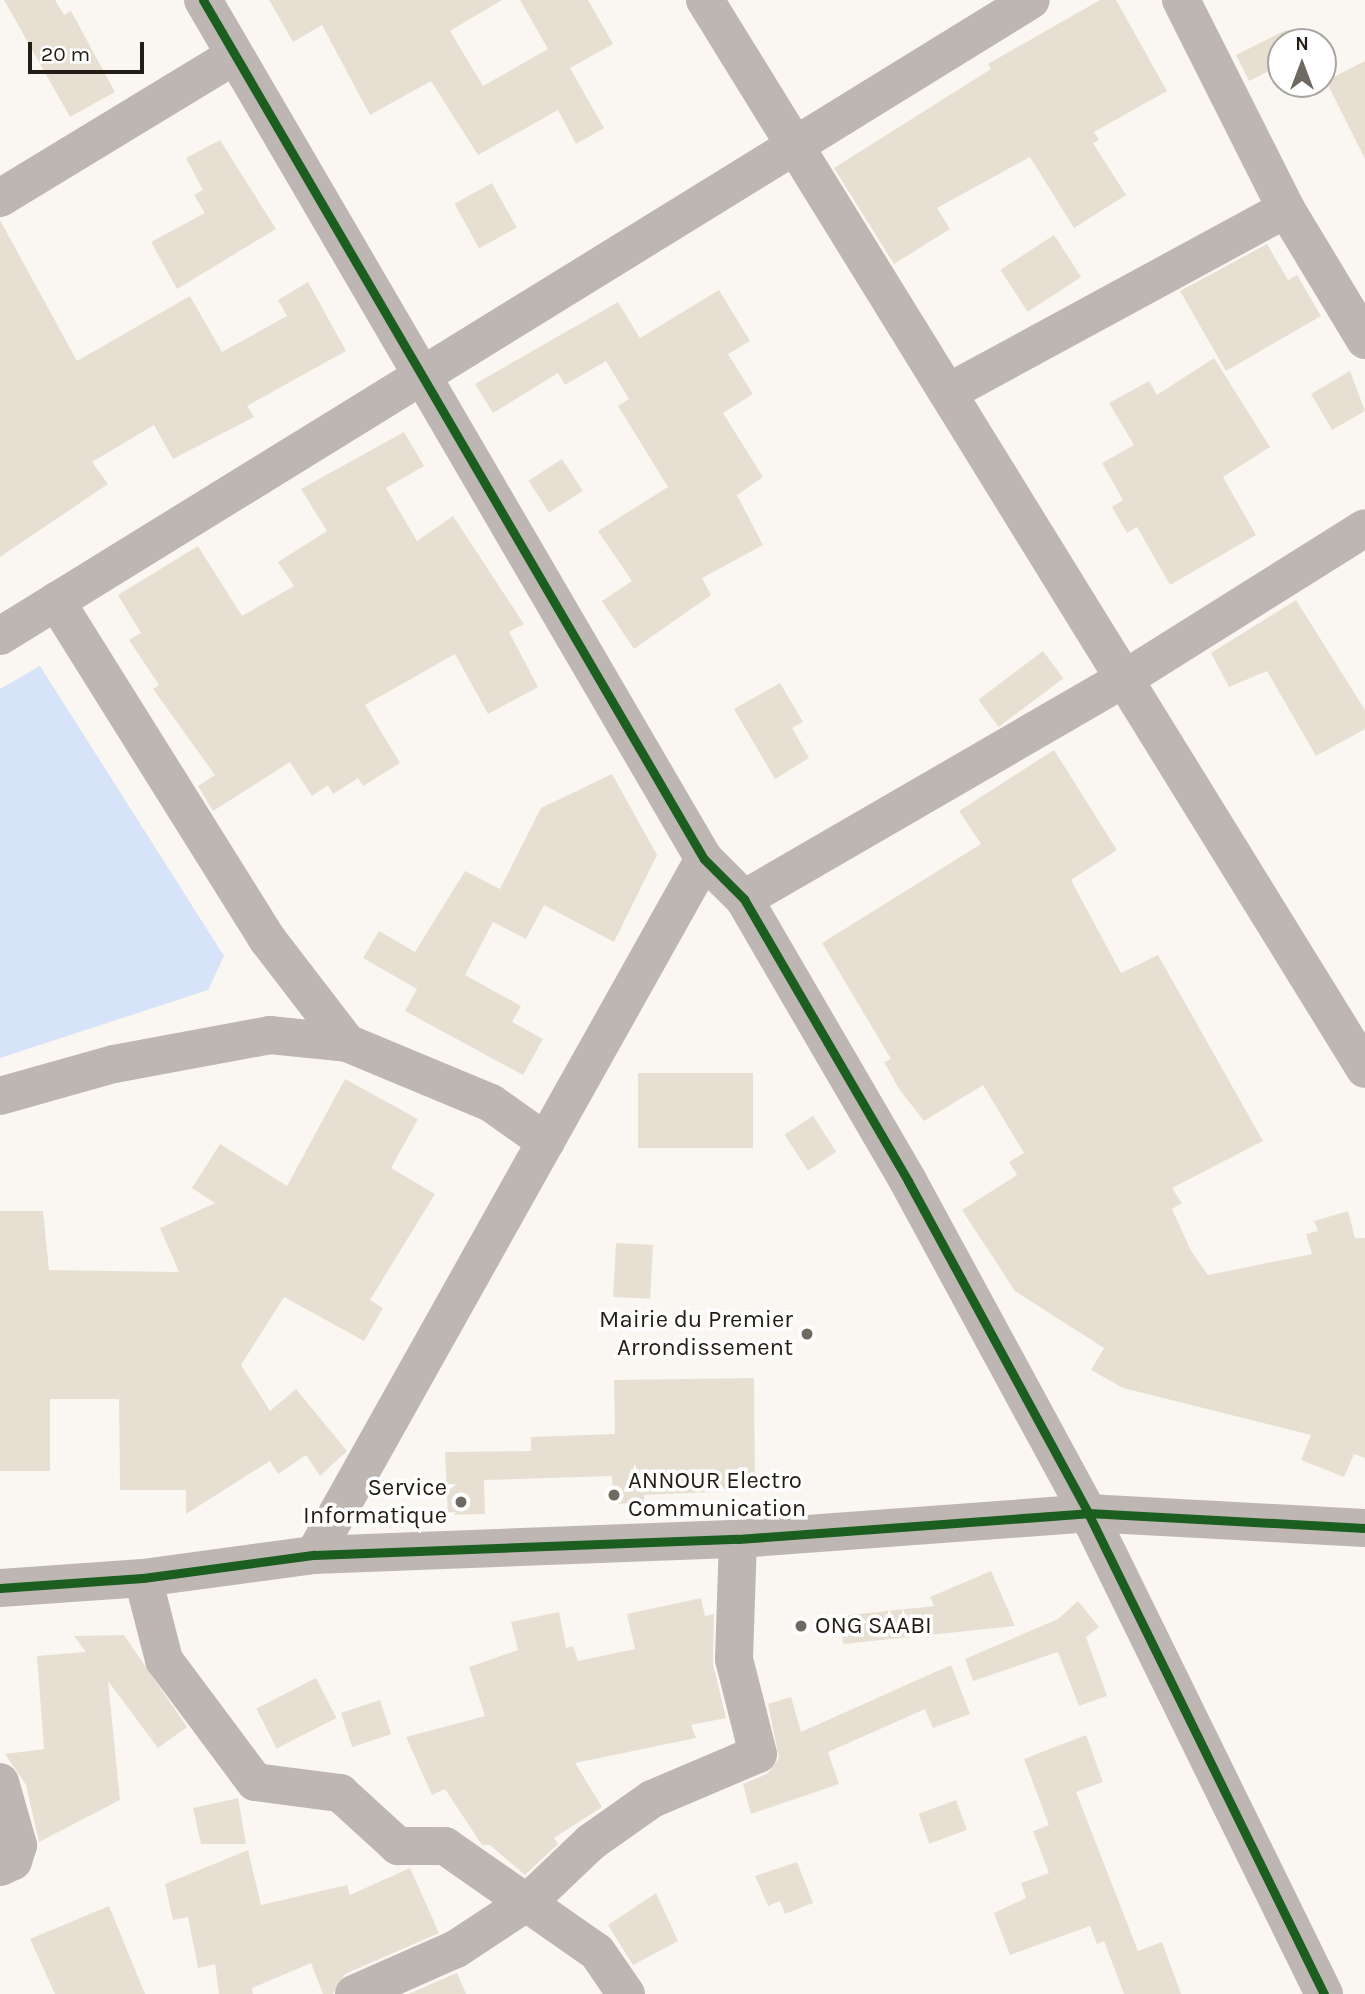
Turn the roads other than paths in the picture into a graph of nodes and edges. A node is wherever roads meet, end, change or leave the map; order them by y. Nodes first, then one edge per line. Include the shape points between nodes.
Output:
1 (203, 0) edge
2 (705, 0) edge
3 (1031, 0) edge
4 (1181, 0) edge
5 (234, 56) junction
6 (798, 149) junction
7 (0, 198) edge
8 (1286, 209) junction
9 (1365, 340) edge
10 (424, 373) junction
11 (949, 392) junction
12 (1365, 528) edge
13 (57, 601) junction
14 (0, 636) edge
15 (1126, 678) junction
16 (705, 859) junction
17 (744, 899) junction
18 (347, 1043) junction
19 (1365, 1069) edge
20 (0, 1096) edge
21 (546, 1142) junction
22 (1087, 1513) junction
23 (1365, 1528) edge
24 (738, 1539) junction
25 (314, 1555) junction
26 (143, 1578) junction
27 (0, 1588) edge
28 (0, 1782) edge
29 (0, 1867) edge
30 (530, 1901) junction
31 (354, 1994) edge
32 (626, 1994) edge
33 (1324, 1994) edge

1 - 5 street
2 - 6 street
3 - 6 street
4 - 8 street
5 - 7 street
5 - 10 street
6 - 10 street
6 - 11 street
8 - 9 street
8 - 11 street
10 - 13 street
10 - 16 street
11 - 15 street
12 - 15 street
13 - 14 street
13 - 18 street via 268,940
15 - 17 street
15 - 19 street
16 - 17 street
16 - 21 street
17 - 22 street via 908,1181
18 - 20 street via 270,1035 114,1064
18 - 21 street via 491,1103
21 - 25 street
22 - 23 street
22 - 24 street
22 - 33 street
24 - 25 street
24 - 30 street via 734,1659 758,1754 652,1799 591,1842
25 - 26 street
26 - 27 street
26 - 30 street via 164,1660 255,1782 340,1793 398,1846 444,1846
28 - 29 street via 18,1845 13,1861
30 - 31 street via 456,1949
30 - 32 street via 597,1952

